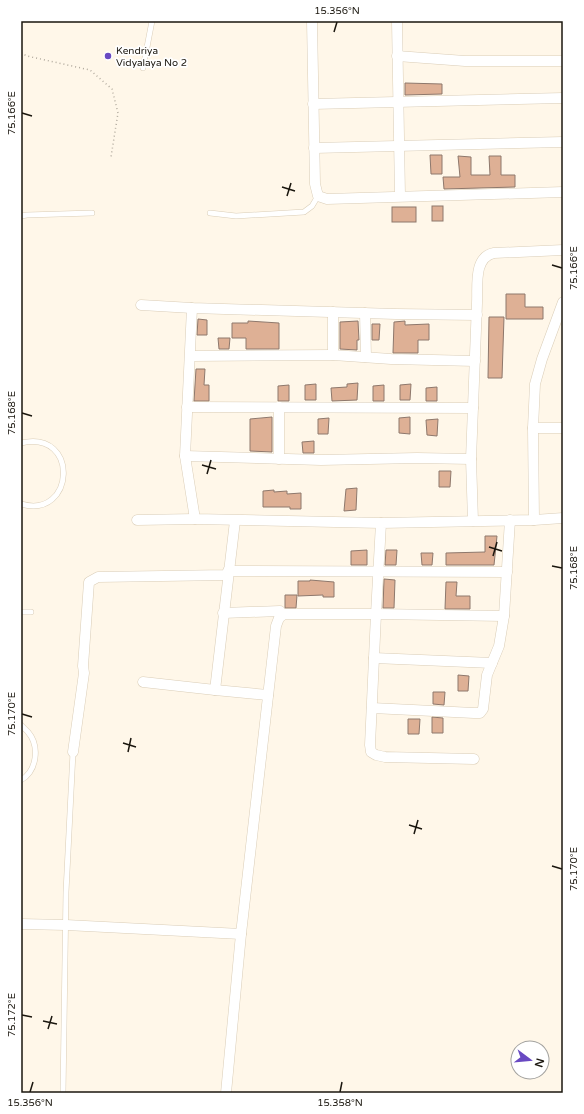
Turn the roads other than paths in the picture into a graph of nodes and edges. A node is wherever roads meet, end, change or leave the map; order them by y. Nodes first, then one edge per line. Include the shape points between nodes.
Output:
1 (152, 21) edge
2 (312, 21) edge
3 (397, 21) edge
4 (398, 56) junction
5 (563, 60) edge
6 (143, 68) dead end
7 (563, 98) edge
8 (398, 102) junction
9 (313, 104) junction
10 (563, 142) edge
11 (398, 146) junction
12 (314, 148) junction
13 (563, 192) edge
14 (318, 196) junction
15 (400, 196) junction
16 (92, 213) dead end
17 (210, 213) dead end
18 (21, 216) edge
19 (563, 250) edge
20 (563, 302) edge
21 (141, 305) dead end
22 (192, 308) junction
23 (333, 312) junction
24 (365, 313) junction
25 (477, 315) junction
26 (333, 355) junction
27 (191, 356) junction
28 (366, 357) junction
29 (475, 361) junction
30 (187, 407) junction
31 (280, 408) junction
32 (473, 408) junction
33 (533, 428) junction
34 (563, 428) edge
35 (21, 443) edge
36 (186, 456) junction
37 (279, 459) junction
38 (471, 459) junction
39 (21, 504) edge
40 (563, 518) edge
41 (195, 519) junction
42 (137, 520) dead end
43 (510, 520) junction
44 (534, 520) junction
45 (235, 521) junction
46 (473, 521) junction
47 (380, 523) junction
48 (228, 571) junction
49 (378, 572) junction
50 (507, 572) junction
51 (280, 611) dead end
52 (21, 612) edge
53 (31, 612) dead end
54 (223, 613) junction
55 (376, 614) junction
56 (504, 616) junction
57 (374, 658) junction
58 (492, 663) junction
59 (143, 682) dead end
60 (215, 690) junction
61 (268, 695) junction
62 (372, 708) junction
63 (21, 726) edge
64 (73, 752) joint
65 (474, 758) dead end
66 (21, 780) edge
67 (21, 924) edge
68 (66, 925) junction
69 (241, 934) junction
70 (63, 1093) edge
71 (226, 1093) edge

1 - 6 lane
2 - 9 street
3 - 4 street
4 - 5 street via 465,61
4 - 8 street
7 - 8 street
8 - 9 street
8 - 11 street
9 - 12 street
10 - 11 street
11 - 12 street
11 - 15 street
12 - 14 street
13 - 15 street
14 - 15 street via 327,199
14 - 17 lane via 312,206 304,212 236,216
16 - 18 lane
19 - 25 street via 494,253 484,257 479,266
20 - 33 street via 535,384
21 - 22 street
22 - 23 street
22 - 27 street
23 - 24 street
23 - 26 street
24 - 25 street
24 - 28 street
25 - 29 street
26 - 27 street
26 - 28 street
27 - 30 street
28 - 29 street
29 - 32 street
30 - 31 street
30 - 36 street
31 - 32 street
31 - 37 street
32 - 38 street
33 - 34 street
33 - 44 street
35 - 39 lane via 32,441 49,446 57,453 64,467 64,478 53,498 43,504
36 - 37 street
36 - 41 street
37 - 38 street
38 - 46 street
40 - 44 street
41 - 42 street
41 - 45 street
43 - 44 street
43 - 46 street
43 - 50 street
45 - 47 street
45 - 48 street
46 - 47 street
47 - 49 street
48 - 49 street
48 - 54 street
48 - 64 street via 227,575 98,577 89,582 84,673
49 - 50 street
49 - 55 street
50 - 56 street
51 - 54 street
52 - 53 lane
54 - 60 street
55 - 56 street
55 - 57 street
55 - 61 street via 284,614 276,626
56 - 58 street via 499,646
57 - 58 street
57 - 62 street
58 - 62 street via 487,675 483,709 480,713
59 - 60 street
60 - 61 street
61 - 69 street
62 - 65 street via 370,745 376,755
63 - 66 lane via 28,732 35,746 36,758 32,769
64 - 68 lane
67 - 68 street
68 - 69 street
68 - 70 lane
69 - 71 street

